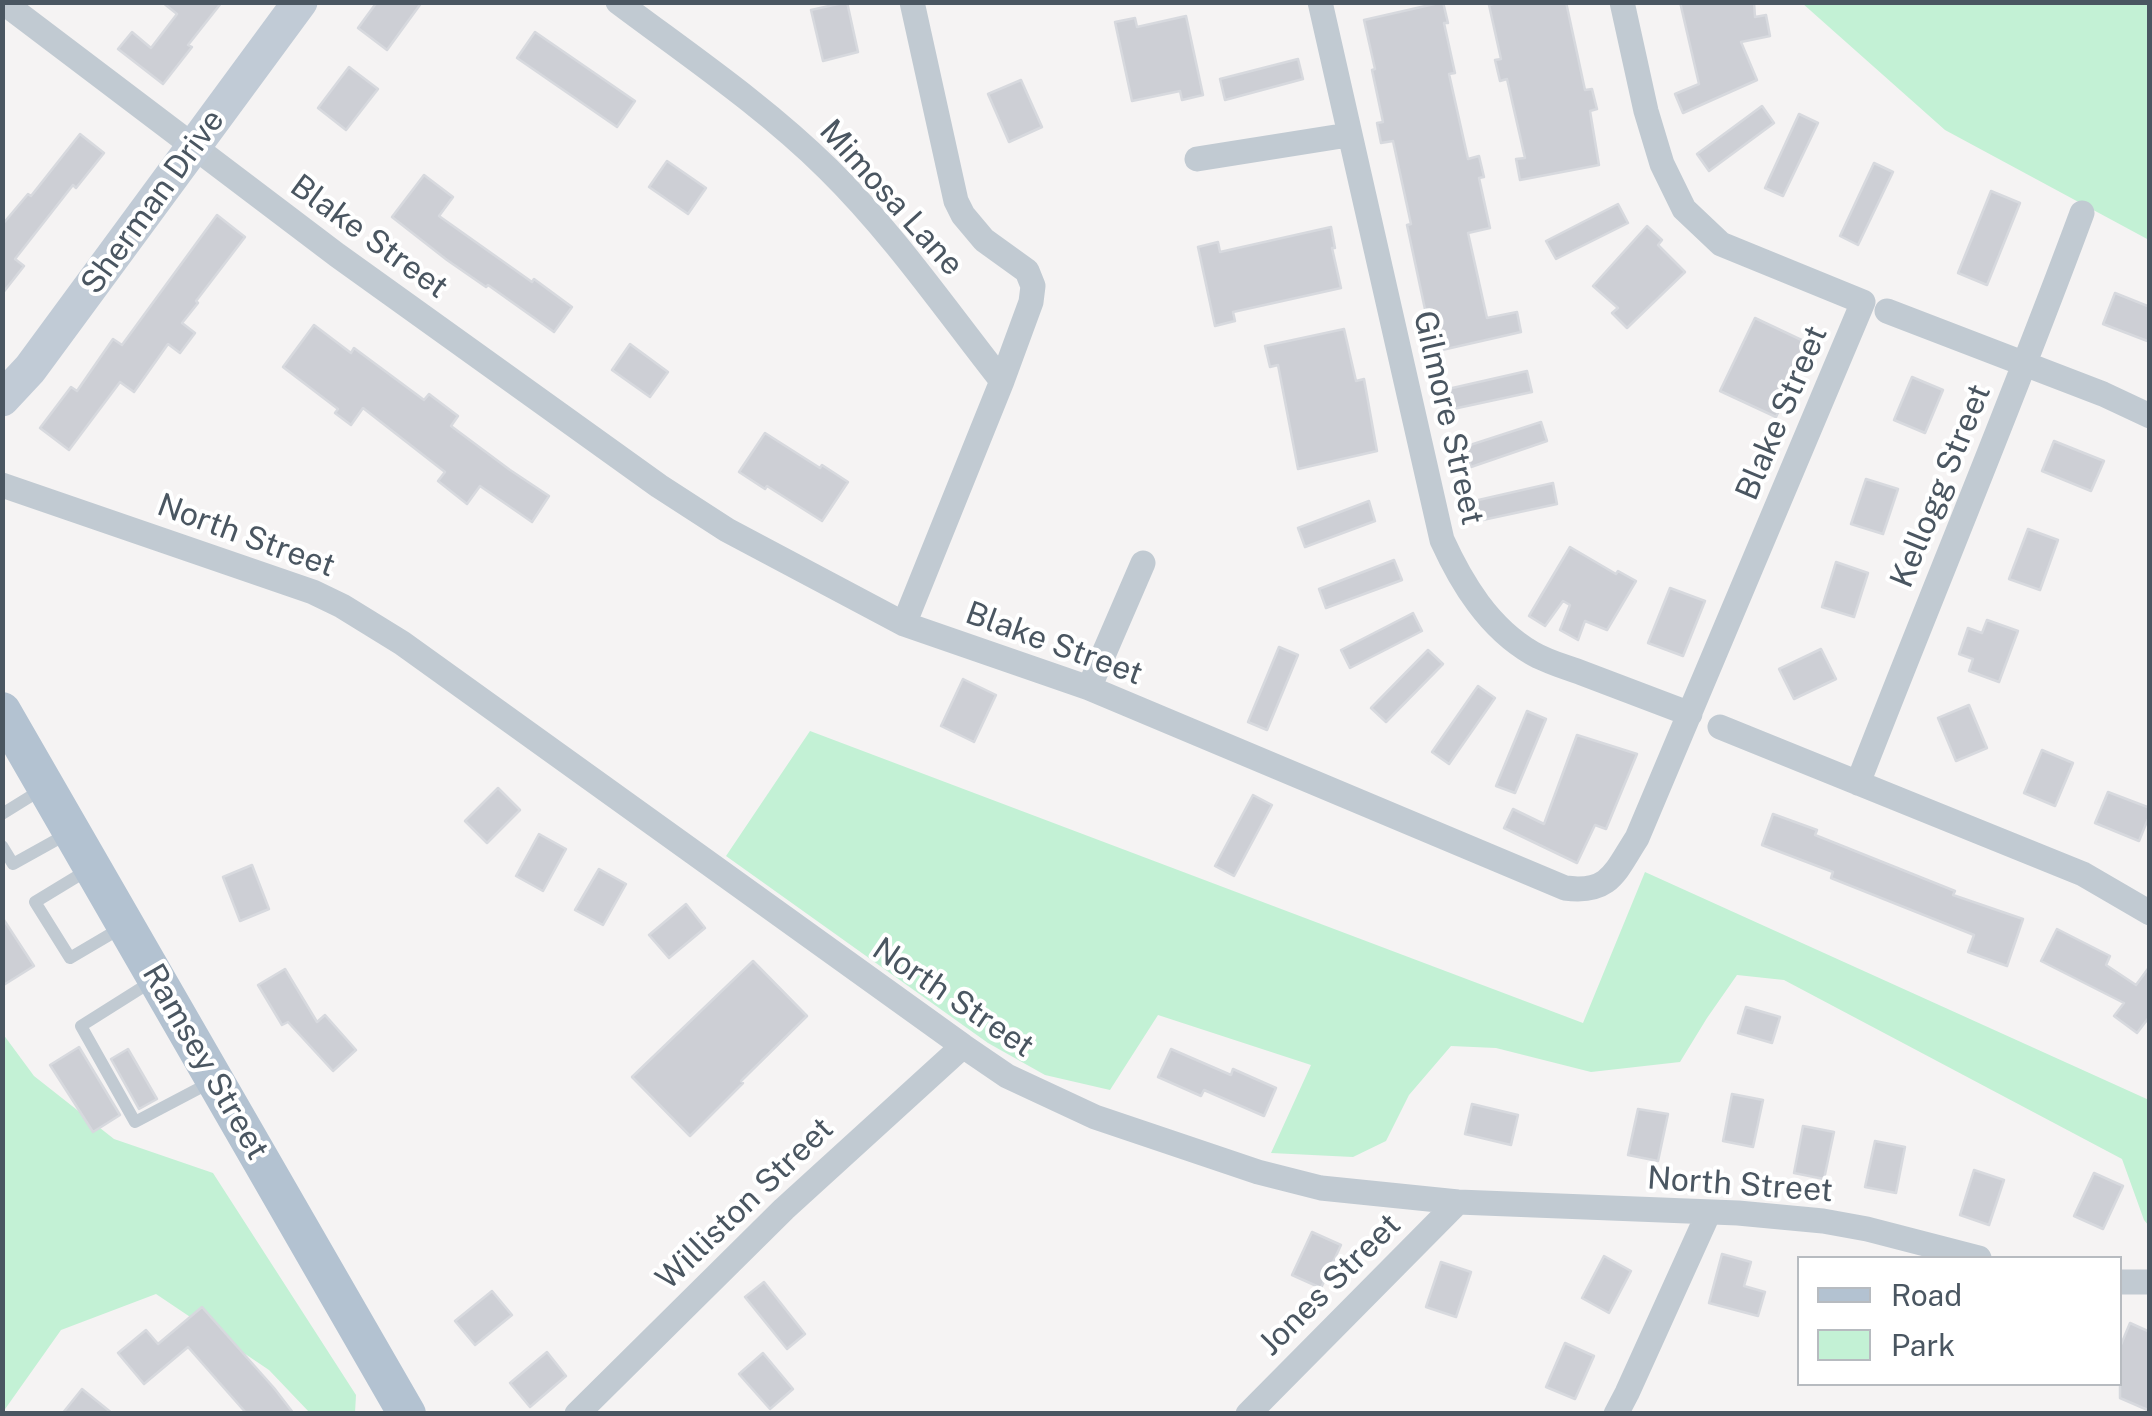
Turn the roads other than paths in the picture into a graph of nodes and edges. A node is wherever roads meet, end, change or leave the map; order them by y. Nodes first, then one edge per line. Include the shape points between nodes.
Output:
1 (3, 2) edge
2 (300, 2) edge
3 (618, 2) edge
4 (912, 2) edge
5 (1320, 2) edge
6 (1622, 2) edge
7 (1348, 135) junction
8 (194, 147) junction
9 (1197, 159) dead end
10 (2082, 213) dead end
11 (1875, 307) junction
12 (2025, 366) junction
13 (1002, 381) junction
14 (2, 399) edge
15 (2150, 416) edge
16 (2, 484) edge
17 (1143, 563) dead end
18 (904, 624) junction
19 (1089, 688) junction
20 (2, 710) edge
21 (1690, 714) junction
22 (1720, 727) dead end
23 (1858, 783) junction
24 (46, 787) junction
25 (2, 814) edge
26 (72, 831) junction
27 (2, 846) edge
28 (93, 867) junction
29 (2150, 913) edge
30 (126, 925) junction
31 (157, 978) junction
32 (963, 1046) junction
33 (215, 1080) junction
34 (1458, 1202) junction
35 (1709, 1212) junction
36 (1972, 1256) edge
37 (2122, 1282) edge
38 (2150, 1282) edge
39 (408, 1414) edge
40 (577, 1414) edge
41 (1248, 1414) edge
42 (1616, 1414) edge

1 - 8 street, Blake Street
2 - 8 street, Sherman Drive
3 - 13 street, Mimosa Lane via 828,170
4 - 13 street via 956,200 972,228 1028,271 1033,286
5 - 7 street, Gilmore Street
6 - 11 street via 1651,129 1684,209 1721,244
7 - 9 street
7 - 21 street, Gilmore Street via 1442,540 1468,591 1533,654
8 - 14 street, Sherman Drive
8 - 18 street, Blake Street via 659,486
10 - 12 street, Kellogg Street
11 - 12 street
11 - 21 street, Blake Street
12 - 15 street
12 - 23 street, Kellogg Street
13 - 18 street
16 - 32 street, North Street via 342,606
17 - 19 street
18 - 19 street, Blake Street
19 - 21 street, Blake Street via 1582,890 1609,879 1637,838
20 - 24 main road, Ramsey Street
22 - 23 street
23 - 29 street via 2083,874
24 - 25 lane
24 - 26 main road, Ramsey Street
26 - 27 lane via 13,864
26 - 28 main road, Ramsey Street
28 - 30 main road, Ramsey Street
28 - 30 lane via 35,902 70,958
30 - 31 main road, Ramsey Street
31 - 33 main road, Ramsey Street
31 - 33 lane via 81,1026 135,1122
32 - 34 street, North Street via 1007,1076 1080,1110 1258,1172 1321,1188
32 - 40 street, Williston Street via 784,1209
33 - 39 main road, Ramsey Street
34 - 35 street, North Street
34 - 41 street, Jones Street
35 - 36 street, North Street via 1823,1221
35 - 42 street
37 - 38 street

